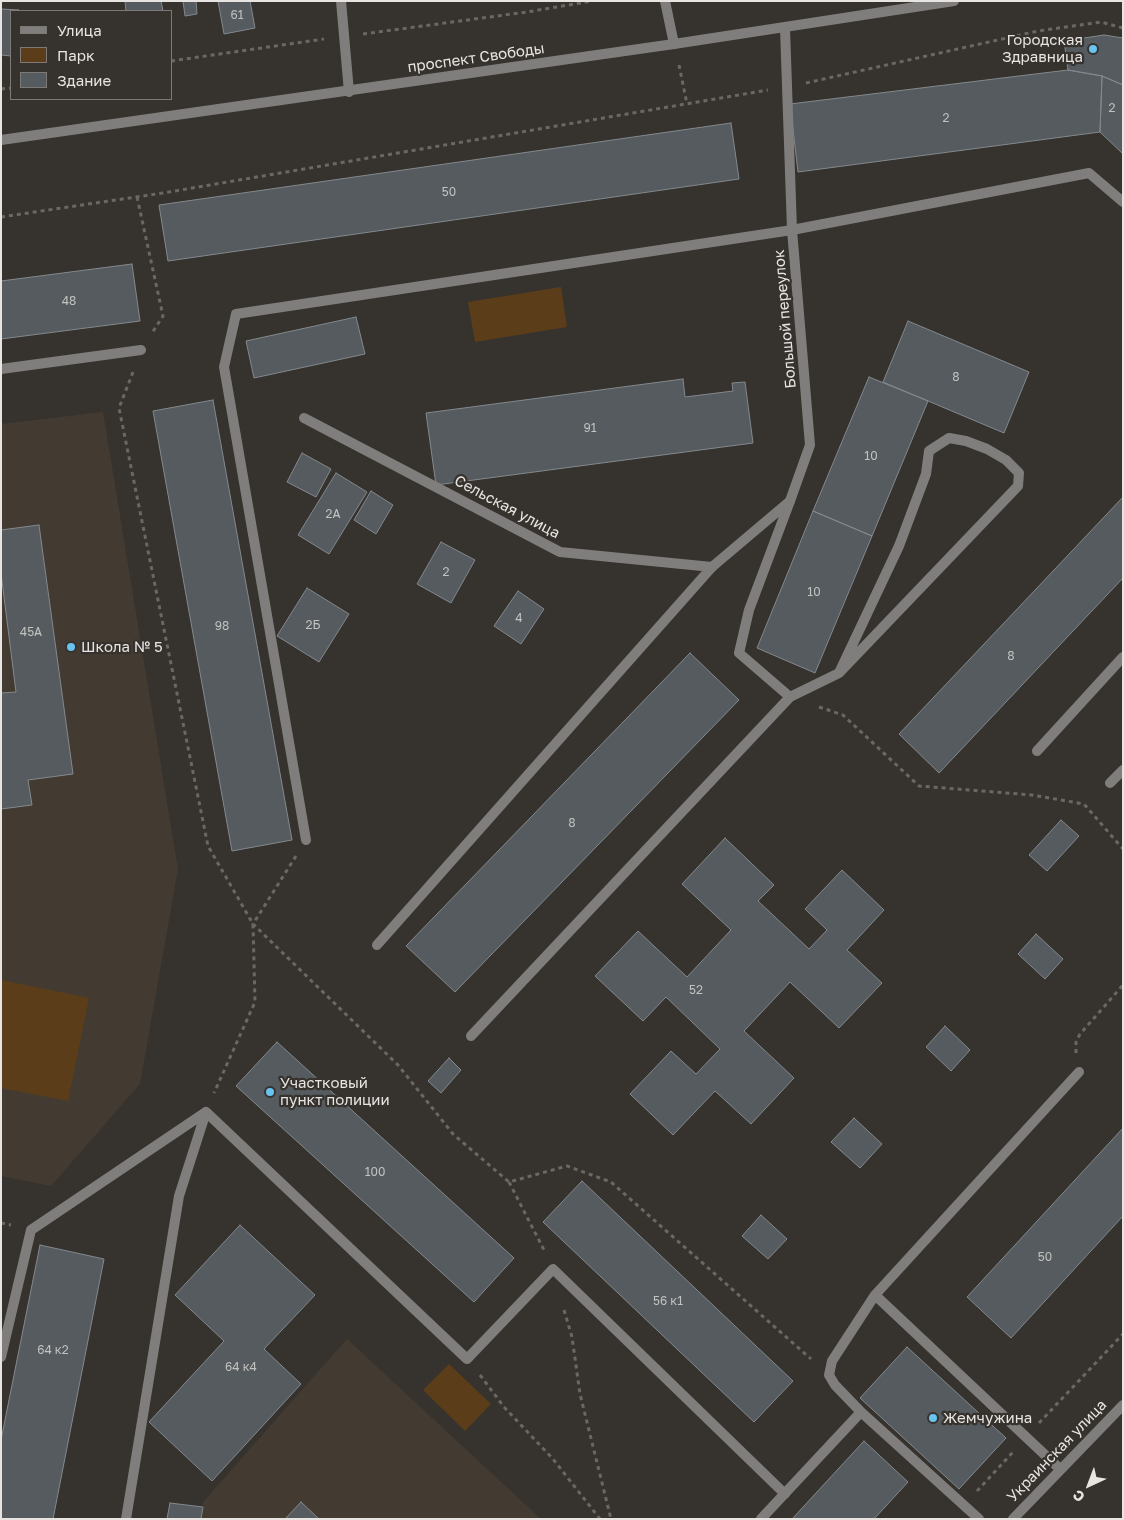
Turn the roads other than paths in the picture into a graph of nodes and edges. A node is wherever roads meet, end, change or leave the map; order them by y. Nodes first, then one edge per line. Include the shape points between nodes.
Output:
1 (341, 1) edge
2 (665, 1) edge
3 (954, 1) edge
4 (785, 28) junction
5 (674, 44) junction
6 (349, 92) junction
7 (1, 140) edge
8 (1123, 202) edge
9 (792, 230) junction
10 (141, 350) road end
11 (1, 369) edge
12 (304, 418) dead end
13 (790, 500) junction
14 (712, 567) junction
15 (1123, 657) edge
16 (839, 673) junction
17 (790, 696) junction
18 (1037, 751) dead end
19 (1123, 770) edge
20 (1110, 783) dead end
21 (306, 840) road end
22 (377, 945) dead end
23 (471, 1036) dead end
24 (1078, 1072) road end
25 (206, 1112) junction
26 (875, 1295) junction
27 (1, 1357) edge
28 (1123, 1405) edge
29 (861, 1412) junction
30 (1060, 1469) junction
31 (785, 1494) junction
32 (126, 1519) edge
33 (762, 1519) edge
34 (978, 1519) edge
35 (1013, 1519) edge

1 - 6 street
2 - 5 street
3 - 4 street, проспект Свободы
4 - 5 street, проспект Свободы
4 - 9 street, Большой переулок
5 - 6 street, проспект Свободы
6 - 7 street, проспект Свободы
8 - 9 street via 1089,173
9 - 13 street, Большой переулок via 810,445
9 - 21 street via 236,314 224,367
10 - 11 street
12 - 14 street, Сельская улица via 560,552
13 - 14 street, Большой переулок
13 - 17 street via 749,610 739,654
14 - 22 street, Большой переулок
15 - 18 street
16 - 16 street via 1018,486 1020,473 1006,460 987,449 949,438 929,451 926,474 900,546
16 - 17 street
17 - 23 street
19 - 20 street
24 - 26 street
25 - 27 street via 31,1230
25 - 31 street via 467,1359 553,1269
25 - 32 street via 179,1196
26 - 29 street via 832,1361 829,1375
26 - 30 street
28 - 30 street, Украинская улица
29 - 31 street
29 - 34 street
30 - 35 street, Украинская улица
31 - 33 street

